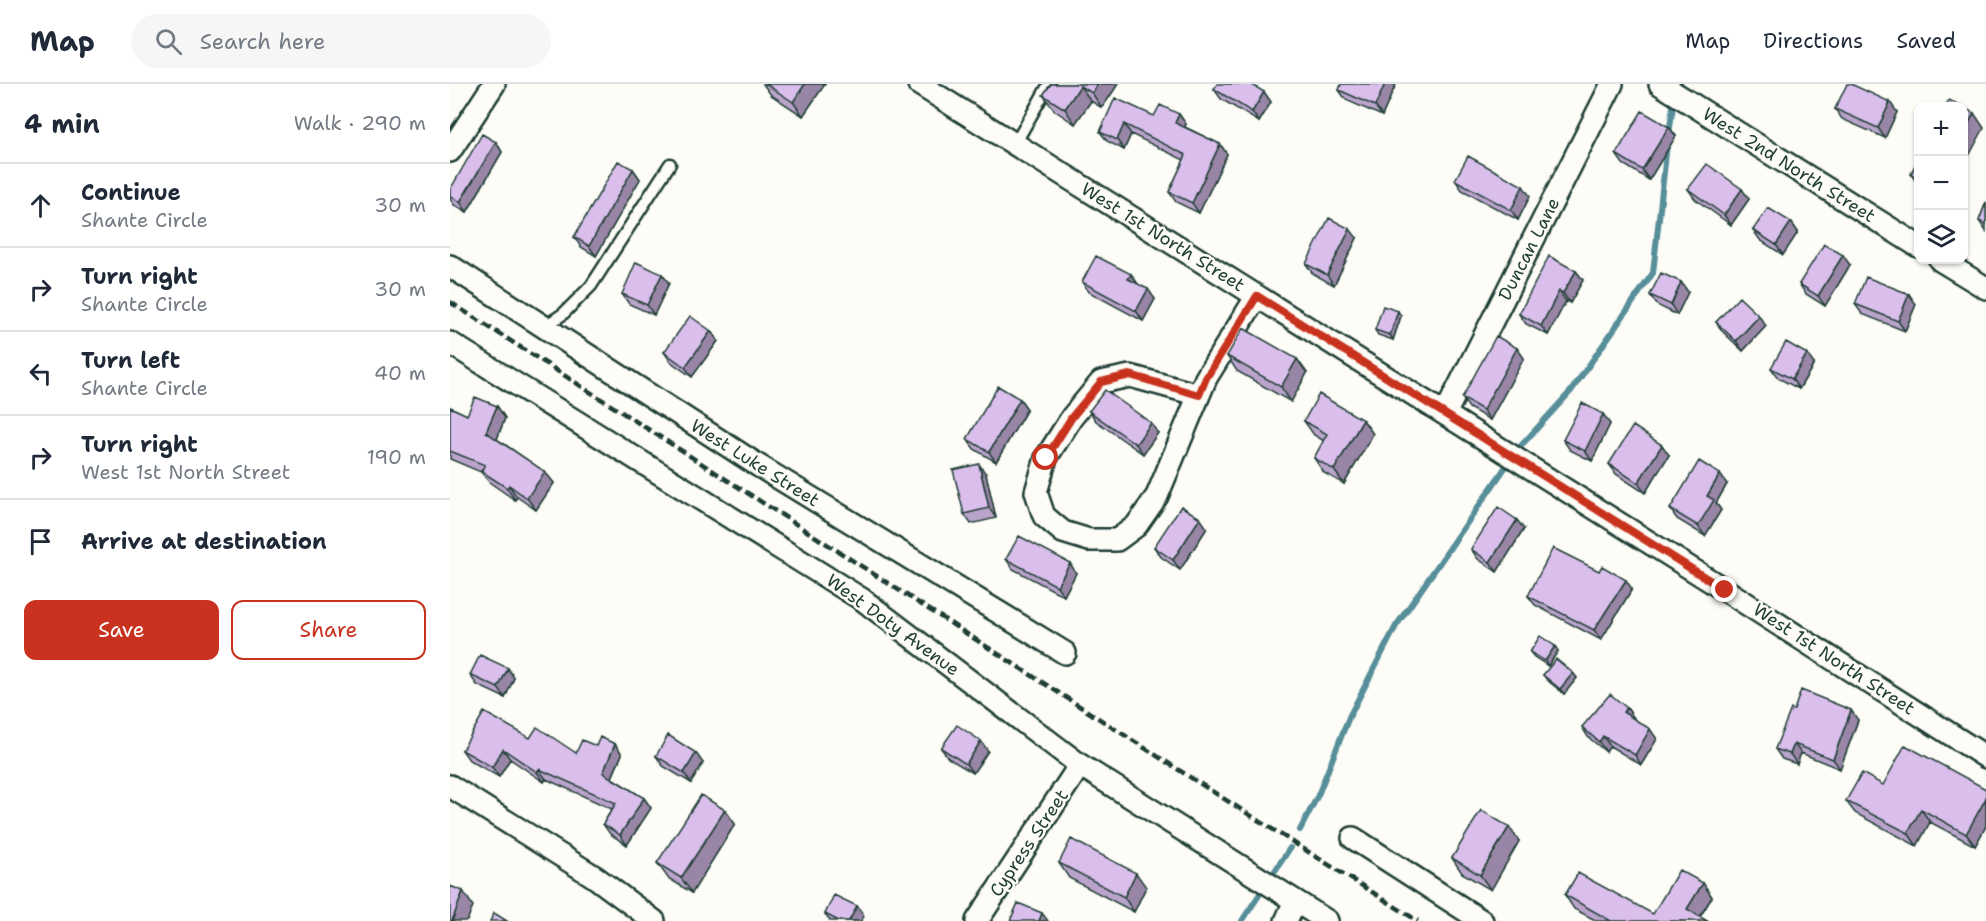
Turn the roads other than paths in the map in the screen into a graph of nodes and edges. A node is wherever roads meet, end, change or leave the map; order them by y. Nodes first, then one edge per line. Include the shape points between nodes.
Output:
1 (494, 84) edge
2 (919, 84) edge
3 (1049, 84) edge
4 (1612, 84) edge
5 (1660, 84) edge
6 (1015, 144) junction
7 (450, 151) edge
8 (670, 164) dead end
9 (1914, 243) edge
10 (1947, 264) edge
11 (450, 266) edge
12 (1986, 288) edge
13 (1257, 296) junction
14 (544, 327) junction
15 (450, 343) edge
16 (1199, 395) junction
17 (1445, 414) junction
18 (1065, 653) dead end
19 (1986, 757) edge
20 (1080, 765) junction
21 (450, 786) edge
22 (1353, 838) dead end
23 (1295, 901) junction
24 (654, 921) edge
25 (977, 921) edge
26 (1286, 921) edge
27 (1327, 921) edge
28 (1482, 921) edge

1 - 7 street
2 - 6 street, West 1st North Street
3 - 6 lane
4 - 17 street, Duncan Lane
5 - 9 street, West 2nd North Street
6 - 13 street, West 1st North Street
8 - 14 lane via 591,286
10 - 12 street
11 - 14 street, West Luke Street
13 - 16 street
13 - 17 street, West 1st North Street
14 - 18 street, West Luke Street via 848,521
15 - 20 street, West Doty Avenue via 863,600
16 - 16 street via 1157,496 1136,526 1117,540 1089,540 1062,532 1044,516 1036,492 1046,458 1101,382 1130,375
17 - 19 street, West 1st North Street
20 - 23 street, West Doty Avenue
20 - 25 street, Cypress Street
21 - 24 street via 595,877
22 - 28 street
23 - 26 street
23 - 27 street, West Doty Avenue

